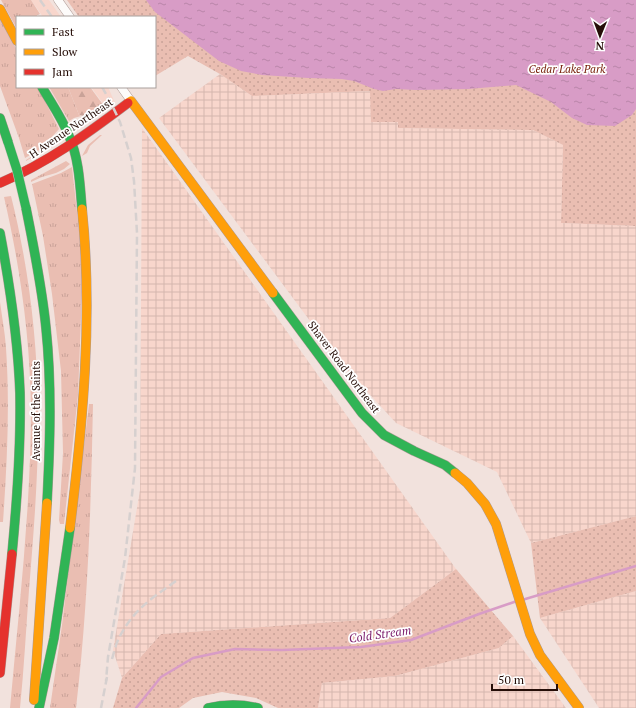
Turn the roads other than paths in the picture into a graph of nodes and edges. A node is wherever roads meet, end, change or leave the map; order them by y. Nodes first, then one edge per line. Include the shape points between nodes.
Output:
1 (58, 0) edge
2 (0, 9) edge
3 (69, 16) edge
4 (16, 39) edge
5 (43, 88) edge
6 (122, 88) edge
7 (131, 101) junction
8 (0, 118) edge
9 (72, 144) junction
10 (0, 183) edge
11 (0, 233) edge
12 (0, 673) edge
13 (34, 708) edge
14 (39, 708) edge
15 (208, 708) edge
16 (258, 708) edge
17 (579, 708) edge

1 - 3 street
2 - 4 main road
5 - 9 main road via 65,126
6 - 7 street, Shaver Road Northeast
7 - 9 main road, H Avenue Northeast
7 - 17 main road, Shaver Road Northeast via 362,413 384,435 445,465 467,483 485,504 504,547 530,634 540,655
8 - 13 main road, Avenue of the Saints, bridge via 26,208 48,344 49,465
9 - 10 main road, H Avenue Northeast via 42,164
9 - 14 main road via 88,268 83,406 58,612
11 - 12 main road, Avenue of the Saints via 16,337 20,415 17,493
15 - 16 main road via 248,705

